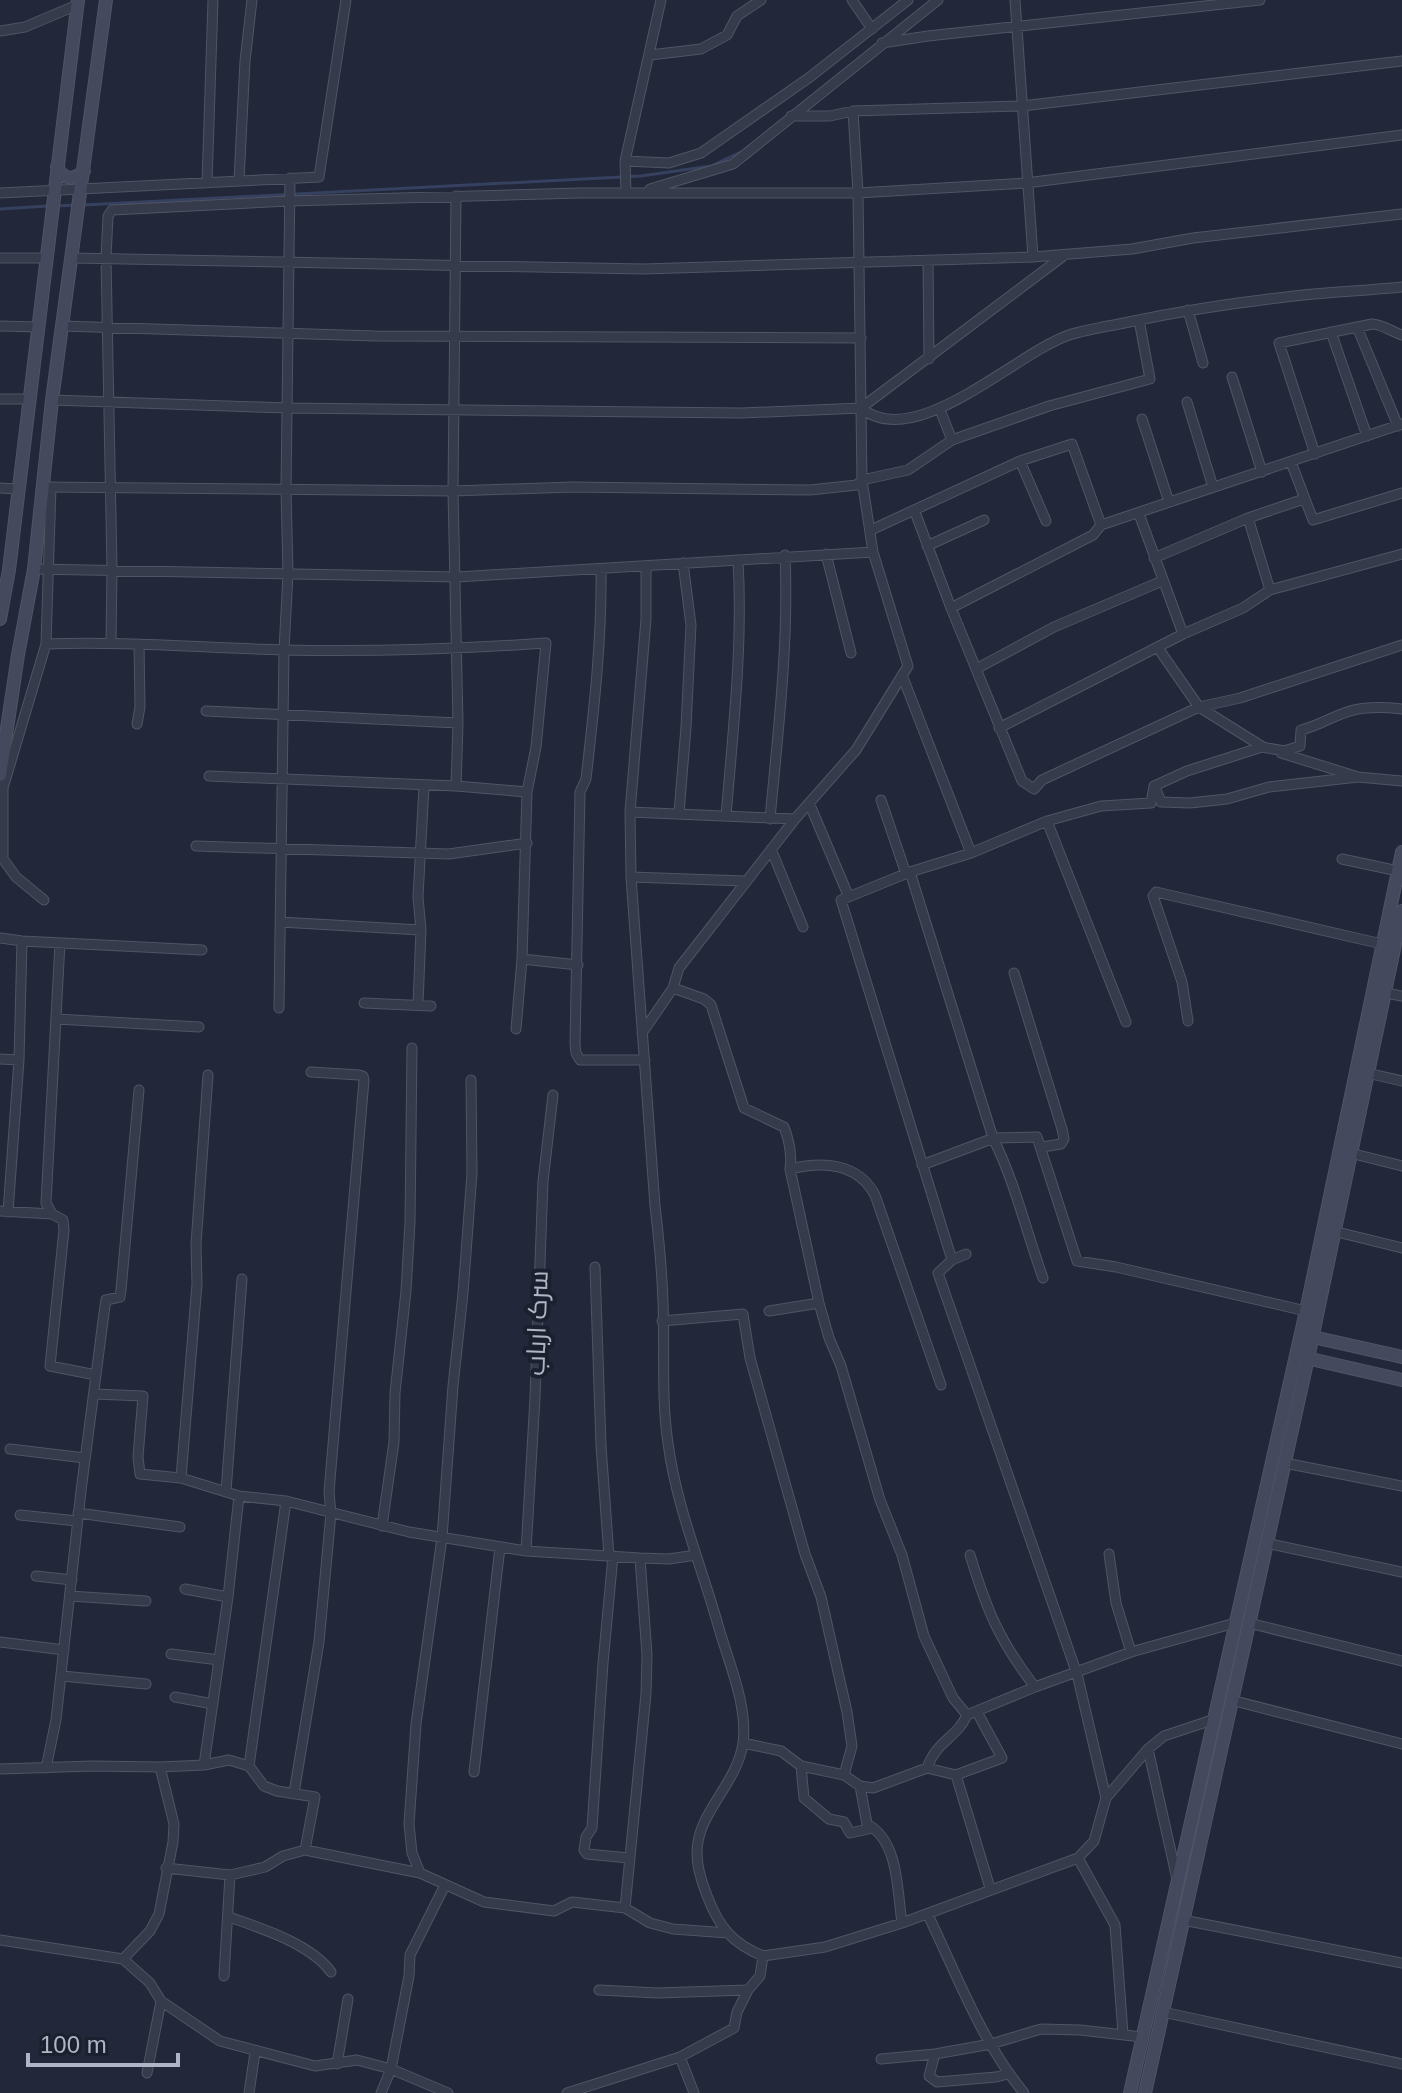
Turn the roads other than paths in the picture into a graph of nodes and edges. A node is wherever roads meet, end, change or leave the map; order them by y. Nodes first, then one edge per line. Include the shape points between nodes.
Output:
1 (106, 0) edge
2 (213, 0) edge
3 (252, 0) edge
4 (346, 0) edge
5 (661, 0) edge
6 (761, 0) edge
7 (852, 0) edge
8 (908, 0) edge
9 (938, 0) edge
10 (1015, 0) edge
11 (1260, 0) edge
12 (78, 3) edge
13 (743, 6) edge
14 (1016, 28) junction
15 (872, 29) junction
16 (0, 31) edge
17 (882, 43) junction
18 (650, 55) junction
19 (1402, 61) edge
20 (1022, 106) junction
21 (853, 111) junction
22 (791, 116) junction
23 (1402, 135) edge
24 (625, 161) junction
25 (57, 167) junction
26 (84, 171) junction
27 (239, 180) junction
28 (207, 183) junction
29 (1026, 183) junction
30 (81, 189) junction
31 (55, 190) junction
32 (290, 191) junction
33 (626, 192) junction
34 (639, 192) junction
35 (0, 193) edge
36 (858, 193) junction
37 (456, 196) junction
38 (1402, 214) edge
39 (51, 220) junction
40 (76, 230) junction
41 (1064, 255) junction
42 (1033, 257) junction
43 (0, 258) edge
44 (47, 258) junction
45 (72, 258) junction
46 (106, 258) junction
47 (928, 260) junction
48 (288, 261) junction
49 (857, 261) junction
50 (457, 266) junction
51 (1402, 287) edge
52 (1188, 310) junction
53 (1139, 320) junction
54 (0, 326) edge
55 (62, 326) junction
56 (38, 327) junction
57 (1357, 327) junction
58 (108, 328) junction
59 (1331, 332) junction
60 (287, 334) junction
61 (1402, 335) edge
62 (456, 336) junction
63 (861, 338) junction
64 (929, 359) junction
65 (1203, 363) dead end
66 (1232, 377) dead end
67 (0, 399) edge
68 (29, 399) junction
69 (52, 400) junction
70 (110, 402) junction
71 (1187, 402) dead end
72 (287, 408) junction
73 (861, 408) junction
74 (456, 410) junction
75 (940, 410) junction
76 (1142, 419) dead end
77 (1400, 425) edge
78 (1367, 436) junction
79 (952, 440) junction
80 (1315, 454) junction
81 (1020, 461) junction
82 (1291, 462) junction
83 (1262, 472) junction
84 (862, 480) junction
85 (47, 487) junction
86 (1213, 487) junction
87 (0, 488) edge
88 (18, 489) junction
89 (111, 489) junction
90 (286, 489) junction
91 (453, 491) junction
92 (1402, 493) edge
93 (1304, 499) junction
94 (1169, 502) junction
95 (915, 512) junction
96 (1139, 514) junction
97 (1248, 518) junction
98 (984, 520) dead end
99 (1046, 521) dead end
100 (1101, 525) junction
101 (871, 530) junction
102 (927, 546) junction
103 (873, 552) junction
104 (826, 554) junction
105 (1402, 554) edge
106 (785, 555) junction
107 (1154, 558) junction
108 (738, 560) junction
109 (683, 563) junction
110 (646, 566) junction
111 (34, 569) junction
112 (49, 569) junction
113 (112, 569) junction
114 (601, 569) junction
115 (288, 574) junction
116 (457, 577) junction
117 (1162, 581) junction
118 (1270, 590) junction
119 (951, 608) junction
120 (0, 619) edge
121 (1183, 634) junction
122 (111, 642) junction
123 (46, 644) junction
124 (139, 644) junction
125 (1402, 645) edge
126 (1158, 648) junction
127 (284, 650) junction
128 (456, 650) junction
129 (851, 653) dead end
130 (976, 669) junction
131 (902, 675) junction
132 (1199, 707) junction
133 (1402, 709) edge
134 (206, 711) dead end
135 (284, 713) junction
136 (458, 723) junction
137 (137, 724) dead end
138 (999, 728) junction
139 (1262, 747) junction
140 (0, 775) edge
141 (209, 776) dead end
142 (1358, 777) junction
143 (281, 780) junction
144 (1402, 781) edge
145 (424, 786) junction
146 (456, 786) junction
147 (1154, 786) junction
148 (527, 792) junction
149 (881, 800) dead end
150 (810, 805) junction
151 (630, 812) junction
152 (679, 813) junction
153 (726, 816) junction
154 (770, 819) junction
155 (795, 819) junction
156 (1047, 821) junction
157 (527, 843) junction
158 (196, 846) dead end
159 (282, 848) junction
160 (771, 849) junction
161 (1402, 852) edge
162 (971, 853) junction
163 (421, 854) junction
164 (1342, 859) dead end
165 (1398, 871) junction
166 (908, 873) junction
167 (631, 877) junction
168 (744, 881) junction
169 (848, 895) junction
170 (44, 900) dead end
171 (1402, 911) edge
172 (280, 922) junction
173 (803, 927) dead end
174 (421, 930) junction
175 (0, 938) edge
176 (22, 941) junction
177 (60, 943) junction
178 (1382, 944) junction
179 (202, 950) dead end
180 (522, 959) junction
181 (578, 965) junction
182 (1014, 973) dead end
183 (673, 988) junction
184 (1386, 993) junction
185 (1402, 996) edge
186 (364, 1003) dead end
187 (418, 1004) junction
188 (431, 1006) dead end
189 (279, 1008) dead end
190 (56, 1019) junction
191 (1188, 1021) dead end
192 (1126, 1022) dead end
193 (199, 1027) dead end
194 (516, 1029) dead end
195 (642, 1033) junction
196 (412, 1048) dead end
197 (0, 1059) edge
198 (19, 1060) junction
199 (645, 1060) junction
200 (311, 1072) dead end
201 (1367, 1073) junction
202 (208, 1075) dead end
203 (471, 1080) dead end
204 (1402, 1081) edge
205 (139, 1090) dead end
206 (553, 1095) dead end
207 (994, 1138) junction
208 (1042, 1147) junction
209 (1350, 1153) junction
210 (922, 1165) junction
211 (1402, 1166) edge
212 (790, 1169) junction
213 (4, 1211) edge
214 (52, 1214) junction
215 (1333, 1231) junction
216 (1402, 1248) edge
217 (966, 1254) dead end
218 (952, 1260) junction
219 (595, 1267) dead end
220 (1043, 1278) dead end
221 (242, 1279) dead end
222 (819, 1303) junction
223 (769, 1311) dead end
224 (1311, 1312) junction
225 (662, 1321) junction
226 (1306, 1335) junction
227 (1302, 1357) junction
228 (1402, 1357) edge
229 (96, 1375) junction
230 (1402, 1380) edge
231 (941, 1385) dead end
232 (94, 1394) junction
233 (10, 1449) dead end
234 (85, 1458) junction
235 (1285, 1463) junction
236 (181, 1478) junction
237 (1402, 1486) edge
238 (226, 1491) junction
239 (239, 1496) junction
240 (286, 1501) junction
241 (331, 1513) junction
242 (20, 1515) dead end
243 (78, 1517) junction
244 (382, 1526) junction
245 (180, 1527) dead end
246 (442, 1538) junction
247 (1266, 1543) junction
248 (500, 1547) junction
249 (526, 1551) junction
250 (1109, 1554) dead end
251 (696, 1555) junction
252 (970, 1555) dead end
253 (611, 1556) junction
254 (640, 1558) junction
255 (1402, 1572) edge
256 (36, 1576) dead end
257 (72, 1580) junction
258 (185, 1589) dead end
259 (70, 1596) junction
260 (228, 1597) junction
261 (146, 1601) dead end
262 (1235, 1623) junction
263 (1249, 1623) junction
264 (0, 1642) edge
265 (64, 1650) junction
266 (1131, 1652) junction
267 (171, 1654) dead end
268 (219, 1660) junction
269 (1402, 1661) edge
270 (1077, 1674) junction
271 (62, 1676) junction
272 (146, 1684) dead end
273 (1035, 1687) junction
274 (175, 1697) dead end
275 (1231, 1700) junction
276 (213, 1704) junction
277 (972, 1714) junction
278 (1215, 1719) junction
279 (743, 1743) junction
280 (1402, 1744) edge
281 (1148, 1749) junction
282 (204, 1765) junction
283 (249, 1766) junction
284 (801, 1766) junction
285 (160, 1767) junction
286 (46, 1768) junction
287 (927, 1768) junction
288 (0, 1769) edge
289 (474, 1772) dead end
290 (844, 1775) junction
291 (956, 1775) junction
292 (860, 1786) junction
293 (294, 1793) junction
294 (1106, 1798) junction
295 (873, 1828) junction
296 (305, 1850) junction
297 (629, 1858) junction
298 (1078, 1858) junction
299 (166, 1868) junction
300 (1194, 1871) junction
301 (420, 1873) junction
302 (230, 1875) junction
303 (1178, 1880) junction
304 (445, 1885) junction
305 (990, 1888) junction
306 (1188, 1897) junction
307 (625, 1908) junction
308 (928, 1915) junction
309 (229, 1917) junction
310 (1183, 1920) junction
311 (902, 1923) junction
312 (728, 1933) junction
313 (0, 1940) edge
314 (763, 1956) junction
315 (123, 1959) junction
316 (1402, 1963) edge
317 (331, 1972) dead end
318 (224, 1976) dead end
319 (599, 1990) dead end
320 (748, 1990) junction
321 (348, 1999) dead end
322 (161, 2001) junction
323 (1163, 2012) junction
324 (1123, 2034) junction
325 (1142, 2037) junction
326 (991, 2044) junction
327 (255, 2052) junction
328 (935, 2054) junction
329 (680, 2057) junction
330 (881, 2059) dead end
331 (337, 2064) junction
332 (1402, 2064) edge
333 (391, 2069) junction
334 (147, 2073) dead end
335 (1008, 2074) junction
336 (249, 2093) edge
337 (381, 2093) edge
338 (448, 2093) edge
339 (567, 2093) edge
340 (694, 2093) edge
341 (1024, 2093) edge
342 (1130, 2093) edge
343 (1145, 2093) edge

1 - 26 main road
2 - 28 street
3 - 27 street
4 - 32 street via 319,177
5 - 18 street
6 - 13 street
7 - 15 street
8 - 15 street
9 - 17 street
10 - 14 street
11 - 14 street
12 - 16 street via 25,27
12 - 25 main road
13 - 18 street via 727,35 701,49
14 - 17 street
14 - 20 street
15 - 24 street via 701,153 669,163
17 - 22 street
18 - 24 street
19 - 20 street
20 - 21 street
20 - 29 street
21 - 22 street
21 - 36 street
22 - 34 street via 733,164
23 - 29 street
24 - 33 street
25 - 26 main road via 70,179
25 - 31 main road
26 - 30 main road
27 - 28 street
27 - 32 street
28 - 30 street
29 - 36 street
29 - 42 street
30 - 31 street
30 - 40 main road
31 - 35 street
31 - 39 main road
32 - 37 street
32 - 46 street via 112,210
32 - 48 street
33 - 34 street
33 - 37 street
34 - 36 street
36 - 49 street
37 - 50 street
38 - 41 street
39 - 40 main road via 71,220
39 - 44 main road
40 - 45 main road
41 - 42 street
41 - 64 street
42 - 47 street
43 - 44 street
44 - 56 main road
45 - 46 street
45 - 55 main road
46 - 48 street
46 - 58 street
47 - 49 street
47 - 64 street
48 - 50 street
48 - 60 street
49 - 50 street via 644,269
49 - 63 street
50 - 62 street
51 - 52 street
52 - 53 street
52 - 65 street
53 - 75 street via 1068,335
53 - 79 street via 1150,379
54 - 56 street
55 - 58 street
55 - 69 main road
56 - 68 main road
57 - 59 street
57 - 61 street via 1379,324
57 - 77 street
58 - 60 street
58 - 70 street
59 - 78 street
59 - 80 street via 1279,343
60 - 62 street
60 - 72 street
62 - 63 street
62 - 74 street
63 - 73 street
64 - 73 street
66 - 83 street
67 - 68 street
68 - 88 main road
69 - 70 street
69 - 85 main road
70 - 72 street
70 - 89 street
71 - 86 street
72 - 74 street
72 - 90 street
73 - 74 street via 742,413
73 - 75 street via 870,415 912,419
73 - 84 street
74 - 91 street
75 - 79 street
76 - 94 street
77 - 78 street
78 - 80 street
79 - 84 street via 908,470
80 - 82 street
81 - 95 street
81 - 99 street
81 - 100 street via 1072,444
82 - 83 street
82 - 93 street
83 - 86 street
84 - 91 street via 810,490
84 - 101 street
85 - 89 street
85 - 111 main road
85 - 112 street
86 - 94 street
87 - 88 street
88 - 120 main road
89 - 90 street
89 - 113 street
90 - 91 street
90 - 115 street
91 - 116 street
92 - 93 street via 1317,521
93 - 97 street
94 - 96 street
95 - 101 street
95 - 102 street
96 - 100 street
96 - 107 street
97 - 107 street
97 - 118 street
98 - 102 street
100 - 119 street via 1093,535
101 - 103 street
102 - 119 street
103 - 104 street
103 - 131 street via 908,666
104 - 106 street
104 - 129 street
105 - 118 street
106 - 108 street
106 - 154 street via 783,672
107 - 117 street
108 - 109 street
108 - 153 street via 739,650
109 - 110 street
109 - 152 street via 691,625
110 - 114 street
110 - 151 street
111 - 112 street
111 - 140 main road
112 - 113 street
112 - 123 street
113 - 115 street
113 - 122 street
114 - 116 street
114 - 181 street via 597,682 580,792
115 - 116 street
115 - 127 street
116 - 128 street
117 - 121 street
117 - 130 street via 1054,627
118 - 121 street
119 - 130 street
121 - 126 street
122 - 123 street
122 - 124 street
123 - 170 street via 3,788 3,859
124 - 127 street
124 - 137 street
125 - 132 street
126 - 132 street
126 - 138 street
127 - 128 street
127 - 135 street
128 - 136 street
128 - 148 street via 546,643
130 - 138 street
131 - 150 street via 856,750
131 - 162 street
132 - 138 street via 1042,780 1034,789 1022,781
132 - 139 street
133 - 139 street via 1349,711 1301,730 1300,746 1284,751
134 - 135 street
135 - 136 street
135 - 143 street
136 - 146 street
139 - 142 street
139 - 147 street
141 - 143 street
142 - 144 street
142 - 147 street via 1190,803 1161,802
143 - 145 street
143 - 159 street
145 - 146 street
145 - 163 street
146 - 148 street
147 - 156 street via 1151,803 1101,806
148 - 157 street
149 - 166 street
150 - 155 street
150 - 169 street
151 - 152 street
151 - 167 street
152 - 153 street
153 - 154 street
154 - 155 street
155 - 160 street
156 - 162 street
156 - 192 street
157 - 163 street
157 - 180 street
158 - 159 street
159 - 163 street
159 - 172 street
160 - 168 street
160 - 173 street
161 - 165 main road
162 - 166 street
163 - 174 street
164 - 165 street
165 - 178 main road
166 - 169 street
166 - 207 street
167 - 168 street
167 - 195 street
168 - 183 street via 679,968
169 - 210 street via 841,900
171 - 184 main road
172 - 174 street
172 - 189 street
174 - 187 street
175 - 176 street
176 - 177 street
176 - 198 street
177 - 179 street
177 - 190 street
178 - 191 street via 1156,892
178 - 224 main road
180 - 181 street
180 - 194 street
181 - 199 street via 580,1060
182 - 208 street via 1064,1139
183 - 195 street
183 - 212 street via 711,1005 744,1108 784,1127
184 - 185 street
184 - 201 main road
186 - 187 street
187 - 188 street
190 - 193 street
190 - 214 street via 46,1203
195 - 199 street
196 - 244 street via 408,1250 394,1442
197 - 198 street
198 - 213 street
199 - 225 street
200 - 241 street via 359,1075 364,1080
201 - 204 street
201 - 209 main road
202 - 236 street
203 - 246 street via 472,1173
205 - 229 street via 120,1297 106,1300
206 - 249 street, سرک ارباب via 543,1181
207 - 208 street via 1037,1137
207 - 210 street
207 - 220 street
208 - 224 street via 1077,1261
209 - 211 street
209 - 215 main road
210 - 218 street
212 - 222 street
212 - 231 street via 837,1164 867,1180
213 - 214 street
214 - 229 street via 63,1220 64,1230 50,1366
215 - 216 street
215 - 224 main road
217 - 218 street
218 - 270 street via 938,1273
219 - 253 street via 599,1414
221 - 238 street
222 - 223 street
222 - 277 street via 924,1636 953,1698
224 - 226 main road
225 - 251 street via 668,1444
225 - 290 street via 743,1314 750,1358 821,1597 847,1712 852,1746
226 - 227 main road
226 - 228 main road
227 - 230 main road
227 - 235 main road
227 - 262 main road
229 - 232 street
232 - 234 street
232 - 236 street via 143,1396 139,1472
233 - 234 street
234 - 243 street
235 - 237 street
235 - 247 main road
236 - 238 street
238 - 239 street
239 - 240 street
239 - 260 street
240 - 241 street
240 - 283 street
241 - 244 street
241 - 293 street via 319,1642
242 - 243 street
243 - 245 street
243 - 257 street
244 - 246 street
246 - 248 street
246 - 301 street via 416,1724 409,1824
247 - 255 street
247 - 263 main road
248 - 249 street
248 - 289 street
249 - 253 street
250 - 266 street
251 - 254 street
251 - 279 street via 733,1675
252 - 273 street via 996,1631
253 - 254 street
253 - 297 street via 592,1828 584,1850
254 - 297 street via 646,1694
256 - 257 street
257 - 259 street
258 - 260 street
259 - 261 street
259 - 265 street
260 - 268 street
262 - 266 street
262 - 278 main road
263 - 269 street
263 - 275 main road
264 - 265 street
265 - 271 street
266 - 270 street
267 - 268 street
268 - 276 street
270 - 273 street
270 - 294 street
271 - 272 street
271 - 286 street
273 - 277 street
274 - 276 street
275 - 280 street
275 - 300 main road
276 - 282 street
277 - 287 street via 936,1748
277 - 291 street via 1002,1758
278 - 281 street via 1164,1736
278 - 303 main road
279 - 284 street via 781,1751
279 - 312 street via 733,1774 702,1823 697,1855 704,1886
281 - 294 street
281 - 303 street
282 - 283 street via 229,1760
282 - 285 street
283 - 293 street via 264,1786
284 - 290 street
284 - 295 street via 804,1798 829,1819 844,1822 850,1833
285 - 286 street
285 - 299 street via 174,1824
286 - 288 street
287 - 291 street
287 - 292 street via 873,1788
290 - 292 street
291 - 305 street
292 - 295 street via 867,1824
293 - 296 street via 315,1798
294 - 298 street via 1094,1841
295 - 311 street via 890,1851
296 - 301 street
296 - 302 street
297 - 307 street
298 - 305 street
298 - 324 street via 1115,1925
299 - 302 street
299 - 315 street via 159,1914
300 - 303 main road
300 - 306 main road
301 - 304 street
302 - 309 street
303 - 306 main road
303 - 325 main road
304 - 307 street via 484,1902 554,1911 572,1902
304 - 333 street via 410,1955
305 - 308 street
306 - 310 main road
307 - 312 street via 673,1929
308 - 311 street
308 - 326 street
309 - 317 street via 322,1959
309 - 318 street
310 - 316 street
310 - 323 main road
311 - 314 street via 825,1947
312 - 314 street
313 - 315 street
314 - 320 street via 760,1976
315 - 322 street
319 - 320 street
320 - 329 street via 734,2028
321 - 331 street
322 - 327 street via 220,2041
322 - 334 street
323 - 332 street
323 - 343 main road
324 - 325 street
324 - 326 street via 1041,2029
325 - 342 main road
326 - 328 street
326 - 335 street
327 - 331 street via 315,2066
327 - 336 street
328 - 330 street
328 - 335 street via 929,2076 937,2082
329 - 339 street
329 - 340 street
331 - 333 street via 357,2060
333 - 337 street
333 - 338 street
335 - 341 street

